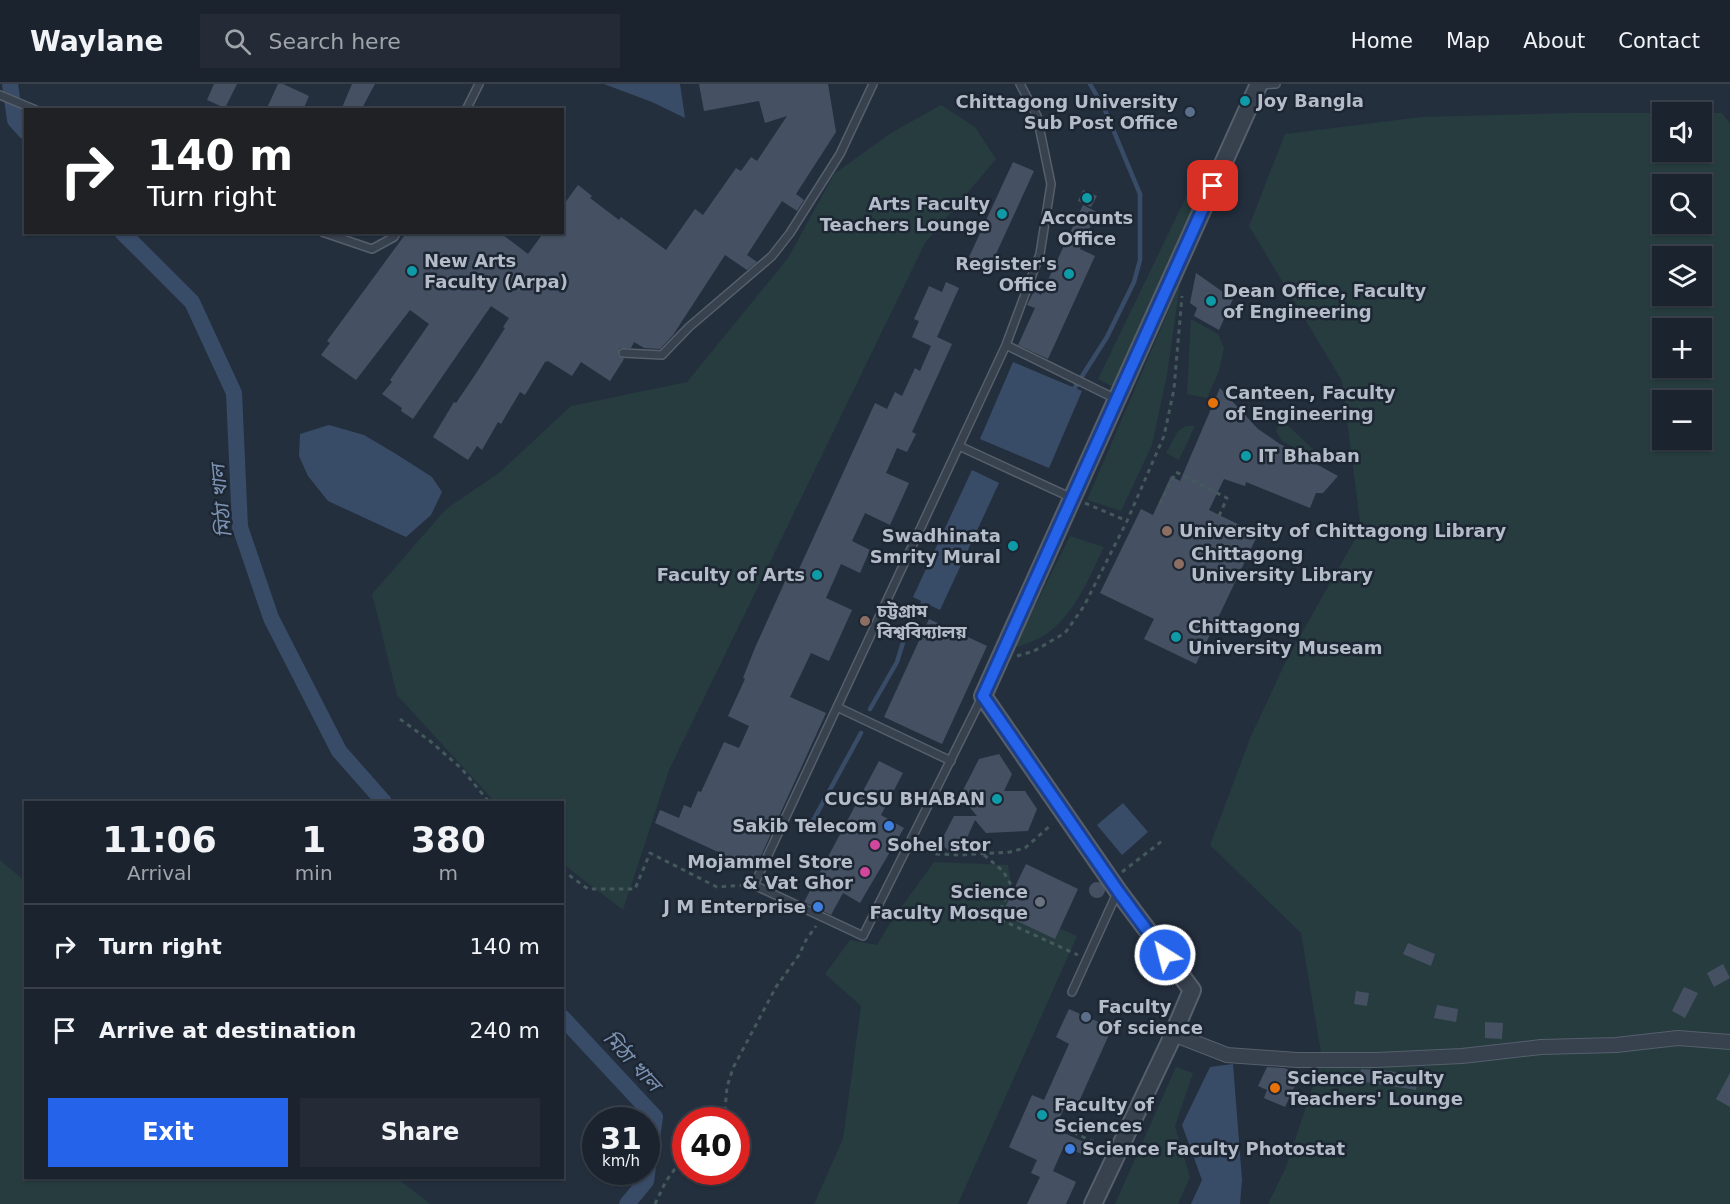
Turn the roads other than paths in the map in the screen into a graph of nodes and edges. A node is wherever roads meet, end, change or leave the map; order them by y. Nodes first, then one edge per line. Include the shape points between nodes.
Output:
1 (479, 84) edge
2 (873, 84) edge
3 (1020, 84) edge
4 (1258, 84) edge
5 (1276, 84) edge
6 (0, 95) edge
7 (31, 108) edge
8 (467, 108) edge
9 (328, 234) edge
10 (396, 234) edge
11 (1006, 345) junction
12 (623, 353) dead end
13 (1116, 399) junction
14 (958, 446) junction
15 (1072, 498) junction
16 (983, 696) junction
17 (837, 707) junction
18 (951, 760) junction
19 (1115, 886) junction
20 (1072, 992) dead end
21 (1173, 1035) junction
22 (1730, 1042) edge
23 (1093, 1204) edge

1 - 8 lane
2 - 12 lane via 840,154 772,256 689,327 662,356
3 - 11 lane via 1037,116 1051,184 1040,254
4 - 5 lane
4 - 13 street
6 - 7 lane
9 - 10 lane via 372,249
11 - 13 lane
11 - 14 lane
13 - 15 street
14 - 15 lane
14 - 17 lane
15 - 16 street
16 - 18 lane
16 - 19 street
17 - 18 lane
17 - 18 lane via 754,885 822,917 863,936
19 - 20 lane
19 - 21 street via 1192,990
21 - 22 street via 1227,1055 1296,1060 1462,1056 1678,1038
21 - 23 street

